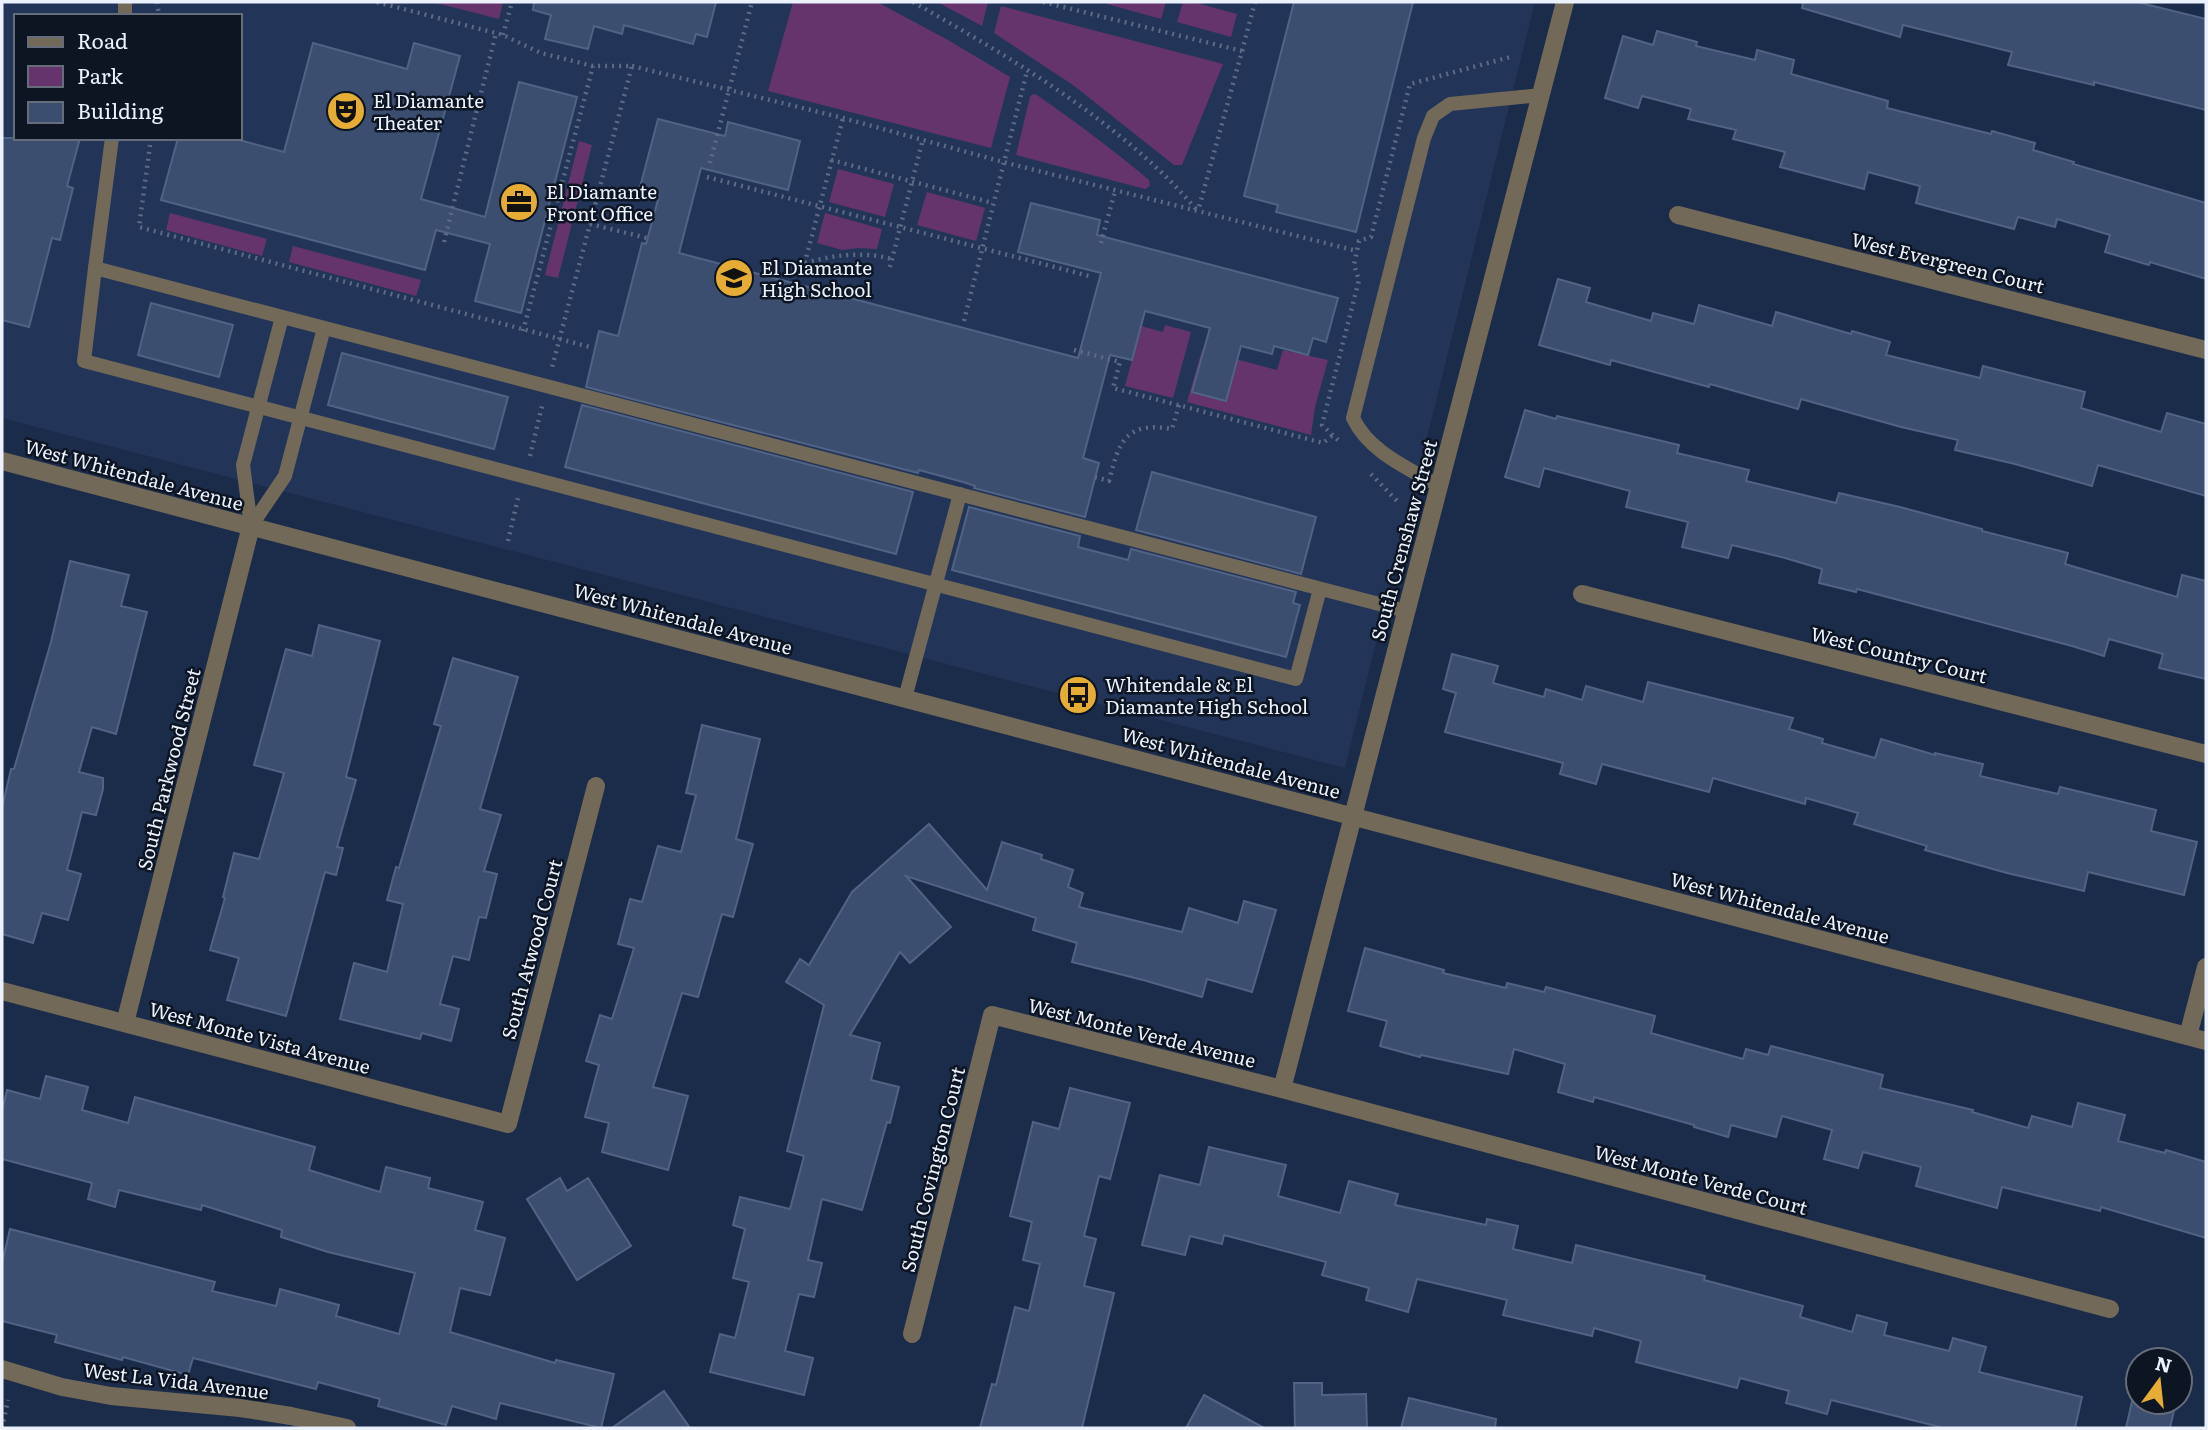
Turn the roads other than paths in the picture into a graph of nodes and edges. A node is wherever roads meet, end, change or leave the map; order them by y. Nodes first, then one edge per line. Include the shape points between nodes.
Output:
1 (1565, 2) edge
2 (1541, 94) junction
3 (112, 140) edge
4 (1678, 215) dead end
5 (95, 268) junction
6 (282, 317) junction
7 (324, 328) junction
8 (2206, 350) edge
9 (259, 406) junction
10 (300, 417) junction
11 (2, 461) edge
12 (1439, 486) junction
13 (960, 494) junction
14 (251, 526) junction
15 (936, 585) junction
16 (1320, 589) junction
17 (1582, 594) dead end
18 (1406, 611) junction
19 (905, 698) junction
20 (2206, 754) edge
21 (596, 786) dead end
22 (1354, 816) junction
23 (2206, 967) edge
24 (2, 991) edge
25 (992, 1015) joint
26 (125, 1023) junction
27 (2188, 1036) junction
28 (2206, 1041) edge
29 (1282, 1089) junction
30 (508, 1124) joint
31 (2110, 1309) dead end
32 (912, 1334) dead end
33 (2, 1369) edge
34 (347, 1428) edge

1 - 2 street, South Crenshaw Street
2 - 12 street, South Crenshaw Street
2 - 12 lane via 1450,104 1433,116 1424,138 1353,418 1360,433 1388,457
3 - 5 lane
4 - 8 street, West Evergreen Court
5 - 6 lane
5 - 9 lane via 84,361
6 - 7 lane
6 - 9 lane
7 - 10 lane
7 - 13 lane
9 - 10 lane
9 - 14 lane via 243,465
10 - 14 lane via 285,476
10 - 15 lane
11 - 14 street, West Whitendale Avenue
12 - 18 street, South Crenshaw Street
13 - 15 lane
13 - 16 lane
14 - 19 street, West Whitendale Avenue
14 - 26 street, South Parkwood Street
15 - 16 lane via 1296,679
15 - 19 lane
16 - 18 lane
17 - 20 street, West Country Court
18 - 22 street, South Crenshaw Street
19 - 22 street, West Whitendale Avenue
21 - 30 street, South Atwood Court
22 - 27 street, West Whitendale Avenue
22 - 29 street, South Crenshaw Street
23 - 27 street
24 - 26 street, West Monte Vista Avenue
25 - 29 street, West Monte Verde Avenue
25 - 32 street, South Covington Court
26 - 30 street, West Monte Vista Avenue
27 - 28 street, West Whitendale Avenue
29 - 31 street, West Monte Verde Court
33 - 34 street, West La Vida Avenue via 111,1396 240,1408

